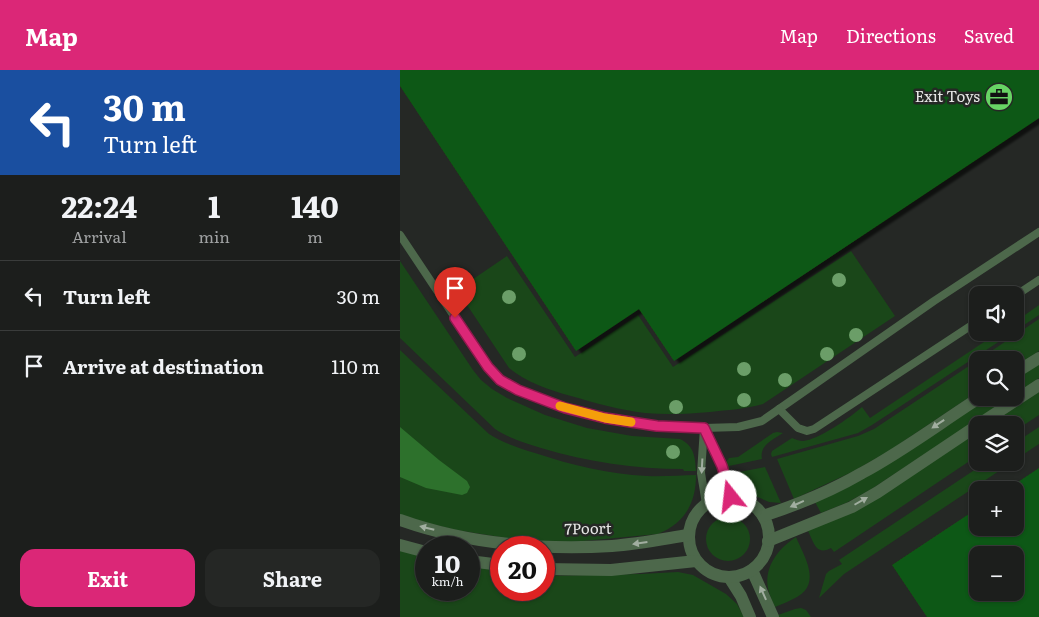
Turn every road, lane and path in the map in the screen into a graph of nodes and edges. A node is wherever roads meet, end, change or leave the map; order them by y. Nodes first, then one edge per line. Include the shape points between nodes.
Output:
1 (1039, 232) edge
2 (400, 235) edge
3 (1039, 280) edge
4 (1024, 290) edge
5 (969, 327) edge
6 (1039, 358) edge
7 (1024, 368) edge
8 (1039, 385) edge
9 (969, 405) edge
10 (779, 409) junction
11 (992, 416) edge
12 (704, 428) junction
13 (969, 431) edge
14 (731, 497) junction
15 (706, 504) junction
16 (763, 516) junction
17 (400, 520) edge
18 (688, 535) junction
19 (768, 542) junction
20 (400, 544) edge
21 (415, 549) edge
22 (696, 561) junction
23 (555, 569) edge
24 (752, 570) junction
25 (729, 578) junction
26 (750, 617) edge
27 (773, 617) edge

1 - 10 lane
2 - 12 lane via 500,380 565,408 605,418 657,426
3 - 4 lane
5 - 10 lane via 814,429 798,428
6 - 7 street
8 - 11 street
9 -> 16 street via 861,474
10 - 12 lane via 762,422 738,427
12 - 14 lane via 722,466
12 -> 15 lane via 701,473
19 -> 13 street via 878,492
14 - 15 street
14 - 16 street via 755,506
15 - 18 street via 697,512
16 - 19 street via 769,533
18 -> 17 street, 7Poort via 614,546 533,546 468,538
18 - 22 street
19 - 24 street via 764,557
20 - 21 street
22 - 23 street via 611,570
22 - 25 street via 710,573
24 - 25 street
27 -> 24 street
25 - 26 street

